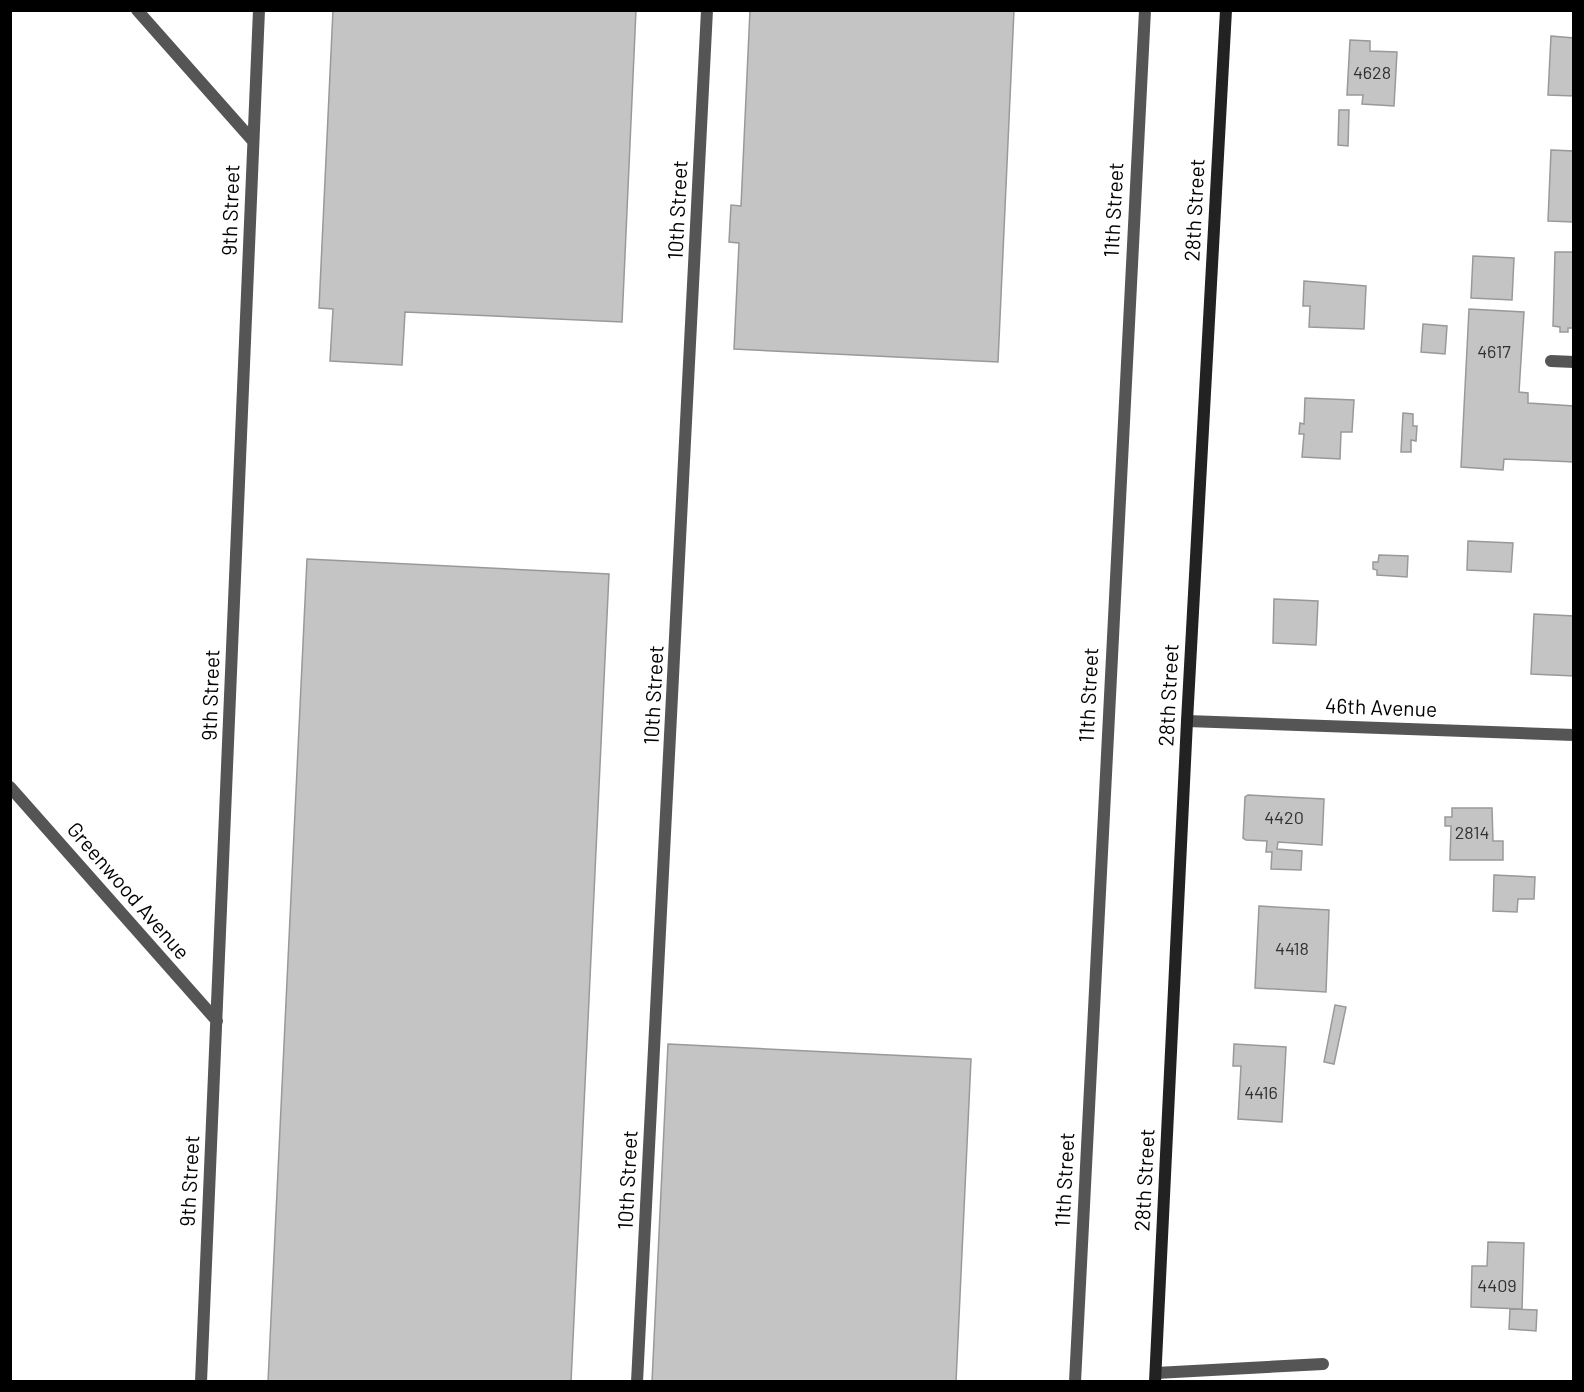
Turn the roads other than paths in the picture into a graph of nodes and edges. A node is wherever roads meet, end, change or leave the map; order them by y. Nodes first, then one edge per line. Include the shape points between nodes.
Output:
1 (137, 10) edge
2 (259, 10) edge
3 (707, 10) edge
4 (1144, 10) edge
5 (1226, 10) edge
6 (253, 141) junction
7 (1551, 361) dead end
8 (1574, 362) edge
9 (1187, 721) junction
10 (1574, 735) edge
11 (10, 787) edge
12 (217, 1022) junction
13 (1323, 1364) dead end
14 (1155, 1377) edge
15 (201, 1382) edge
16 (637, 1382) edge
17 (1075, 1382) edge

1 - 6 street
2 - 6 street, 9th Street
3 - 16 street, 10th Street
4 - 17 street, 11th Street
5 - 9 main road, 28th Street
6 - 12 street, 9th Street
7 - 8 street
9 - 10 street, 46th Avenue
9 - 14 main road, 28th Street
11 - 12 street, Greenwood Avenue
12 - 15 street, 9th Street
13 - 14 street

